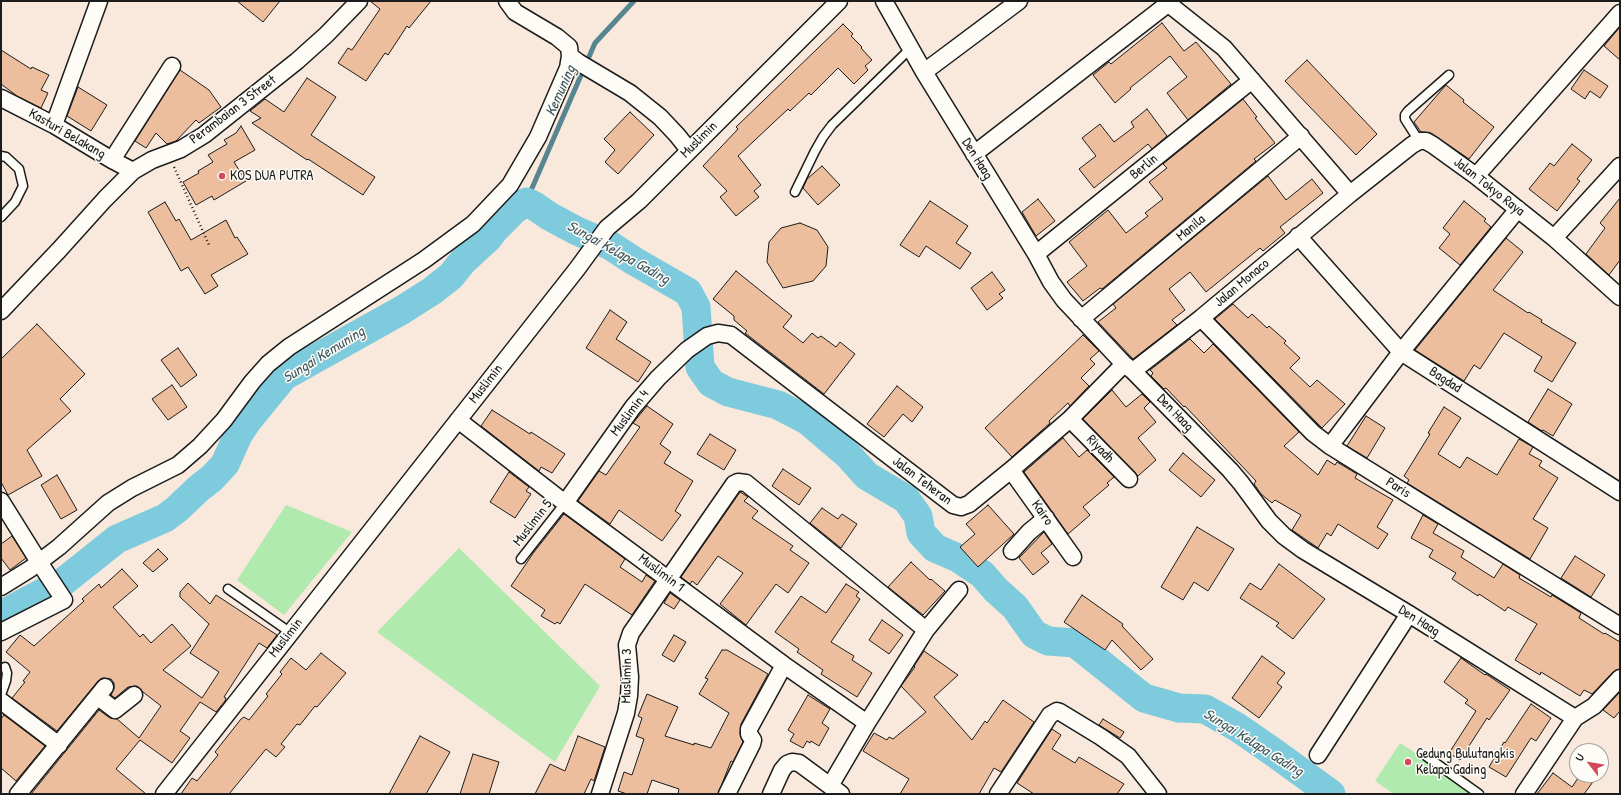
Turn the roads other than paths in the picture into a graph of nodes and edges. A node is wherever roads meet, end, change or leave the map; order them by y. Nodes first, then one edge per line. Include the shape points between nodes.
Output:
1 (99, 1) edge
2 (359, 1) edge
3 (507, 1) edge
4 (839, 1) edge
5 (884, 1) edge
6 (1019, 1) edge
7 (1167, 2) edge
8 (1620, 13) edge
9 (911, 48) junction
10 (574, 59) junction
11 (172, 66) dead end
12 (924, 72) junction
13 (1449, 75) dead end
14 (1252, 80) junction
15 (1, 98) edge
16 (54, 125) junction
17 (1301, 136) junction
18 (1419, 141) junction
19 (689, 150) junction
20 (974, 154) junction
21 (1, 156) edge
22 (112, 160) junction
23 (1620, 166) edge
24 (134, 171) junction
25 (1476, 176) junction
26 (795, 192) dead end
27 (1350, 194) junction
28 (1518, 209) junction
29 (1, 217) edge
30 (1298, 236) junction
31 (1554, 238) junction
32 (1036, 254) junction
33 (1620, 297) edge
34 (1, 311) edge
35 (1201, 318) junction
36 (1081, 319) junction
37 (707, 336) joint
38 (1401, 352) junction
39 (1129, 368) junction
40 (1070, 419) junction
41 (458, 420) junction
42 (1330, 446) junction
43 (1011, 470) junction
44 (1129, 479) dead end
45 (1620, 492) edge
46 (1, 500) edge
47 (565, 502) junction
48 (1046, 518) junction
49 (1012, 551) dead end
50 (1073, 557) dead end
51 (521, 559) dead end
52 (42, 567) junction
53 (668, 579) junction
54 (1, 587) edge
55 (228, 589) dead end
56 (960, 590) dead end
57 (1409, 614) junction
58 (1620, 626) edge
59 (926, 630) junction
60 (1, 632) edge
61 (290, 633) junction
62 (784, 665) junction
63 (5, 667) dead end
64 (1620, 678) edge
65 (1, 695) edge
66 (134, 695) dead end
67 (1, 701) edge
68 (1575, 718) junction
69 (867, 723) junction
70 (59, 745) junction
71 (1318, 755) dead end
72 (1426, 756) dead end
73 (836, 790) edge
74 (18, 794) edge
75 (164, 794) edge
76 (600, 794) edge
77 (727, 794) edge
78 (771, 794) edge
79 (998, 794) edge
80 (1158, 794) edge
81 (1479, 794) edge
82 (1524, 794) edge

1 - 16 street
2 - 24 street, Perambaian 3 Street via 326,36 204,135
3 - 10 street via 515,12 569,47
4 - 19 street, Muslimin
5 - 9 street, Den Haag
6 - 12 street
7 - 14 street via 1224,48
7 - 20 street
8 - 25 street
9 - 12 street, Den Haag
9 - 26 lane via 827,131
10 - 19 street via 630,93 660,117
10 - 52 street via 538,137 514,178 473,224 424,260 289,347 268,364 200,446 178,465 132,488 108,504 59,547
11 - 22 street
12 - 20 street, Den Haag
13 - 18 lane via 1405,115
14 - 17 street
14 - 32 street, Berlin
15 - 16 street, Kasturi Belakang
16 - 22 street, Kasturi Belakang
17 - 27 street
17 - 36 street, Manila
18 - 25 street, Jalan Tokyo Raya via 1433,145
18 - 27 street
19 - 41 street, Muslimin via 639,201 607,228
20 - 32 street, Den Haag
21 - 29 lane via 6,157 18,169 23,186 15,202
22 - 24 street, Kasturi Belakang
23 - 31 street
24 - 34 street, Perambaian 3 Street
25 - 28 street, Jalan Tokyo Raya
27 - 30 street, Jalan Monaco
28 - 31 street, Jalan Tokyo Raya
28 - 38 street
30 - 35 street, Jalan Monaco
30 - 38 street, Bagdad
31 - 33 street, Jalan Tokyo Raya
32 - 36 street, Den Haag via 1051,282
35 - 39 street, Jalan Monaco
35 - 42 street, Paris via 1313,433
36 - 39 street, Den Haag
37 - 43 street, Jalan Teheran via 718,332 731,335 952,505 961,507 969,504
37 - 47 street, Muslimin 4 via 687,350 633,407
38 - 42 street
38 - 45 street, Bagdad
39 - 40 street, Jalan Teheran
39 - 57 street, Den Haag via 1230,470 1269,521 1284,536
40 - 43 street, Jalan Teheran
40 - 44 street, Riyadh
41 - 47 street, Muslimin 1
41 - 61 street, Muslimin
42 - 58 street, Paris
43 - 48 street, Kairo
46 - 52 street
47 - 51 lane, Muslimin 5
47 - 53 street, Muslimin 1
48 - 49 street
48 - 50 street, Kairo
52 - 54 street
52 - 60 street via 64,600
53 - 59 street, Muslimin 3 via 734,484 742,481
53 - 62 street, Muslimin 1
53 - 76 street, Muslimin 3 via 628,641 630,677 626,713
55 - 61 lane
56 - 59 street
57 - 68 street, Den Haag
57 - 71 street
59 - 69 street
61 - 75 street, Muslimin
62 - 69 street, Muslimin 1
62 - 77 street via 749,729 752,744
63 - 65 lane via 6,681
64 - 68 street via 1594,706
66 - 70 street via 116,710 102,692
67 - 70 street
68 - 82 street
69 - 73 street
70 - 74 street
72 - 81 lane
73 - 78 street via 799,763 792,762 782,770
79 - 80 street via 1050,715 1057,711 1128,756

